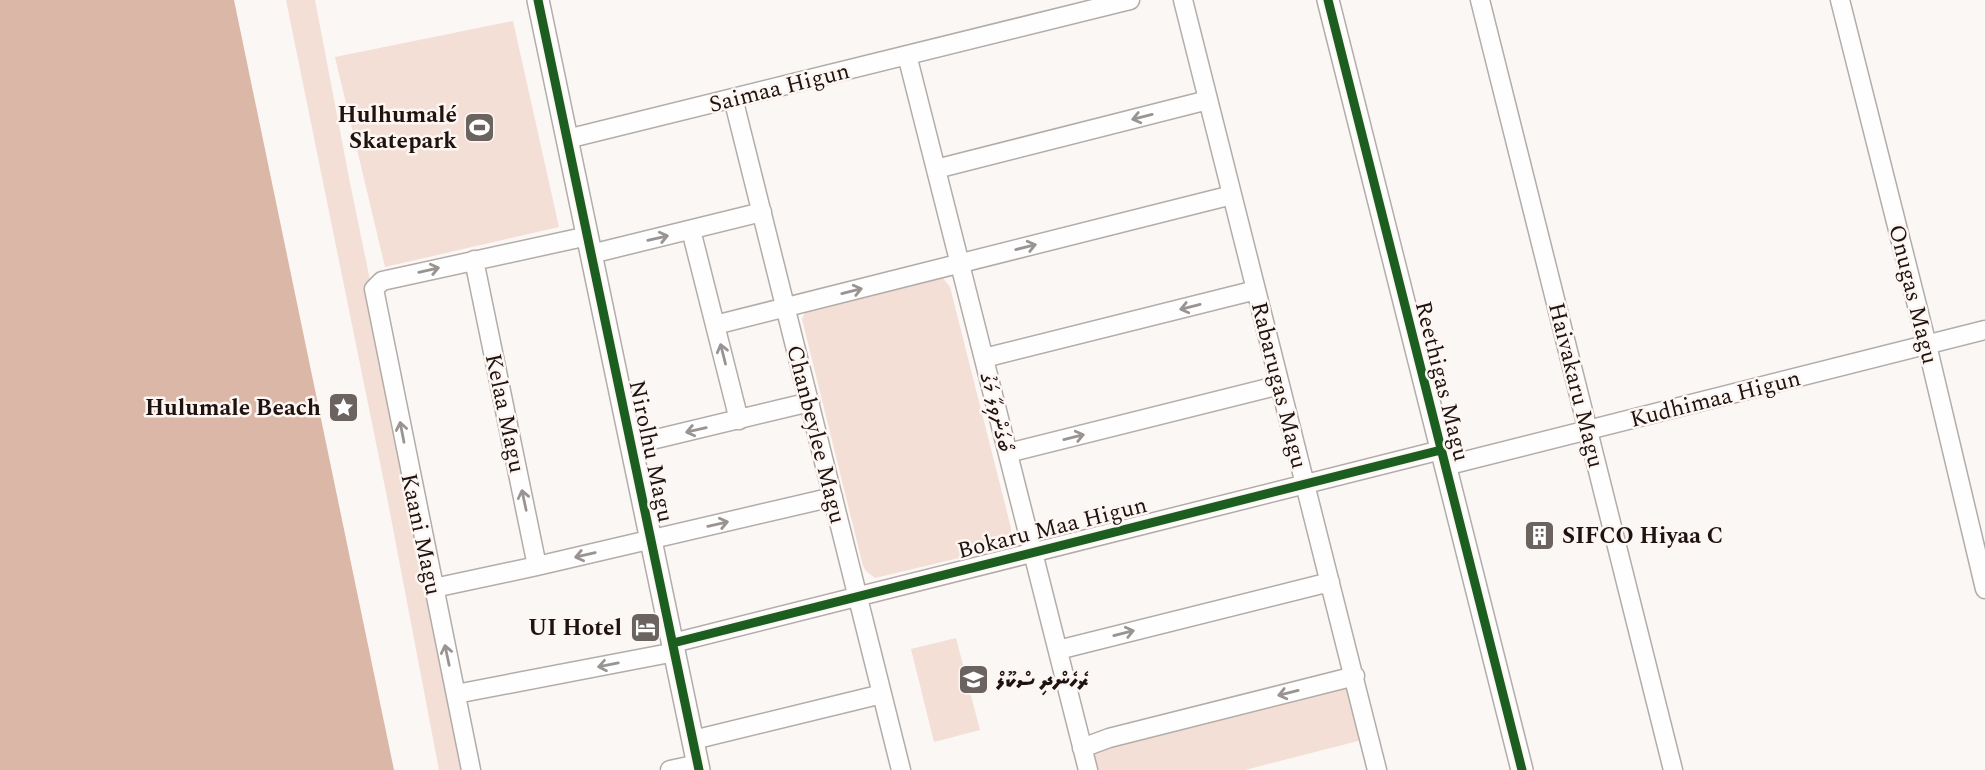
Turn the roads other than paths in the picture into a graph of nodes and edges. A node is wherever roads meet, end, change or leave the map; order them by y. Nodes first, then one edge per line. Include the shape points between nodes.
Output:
1 (538, 0) edge
2 (1130, 0) edge
3 (1183, 0) edge
4 (1328, 0) edge
5 (1480, 0) edge
6 (1840, 0) edge
7 (907, 55) junction
8 (733, 98) junction
9 (1208, 100) junction
10 (567, 139) junction
11 (936, 169) junction
12 (1232, 195) junction
13 (762, 212) junction
14 (691, 230) junction
15 (589, 245) junction
16 (474, 260) junction
17 (960, 263) junction
18 (1256, 290) junction
19 (786, 307) junction
20 (715, 325) junction
21 (1985, 330) edge
22 (1927, 345) junction
23 (984, 358) junction
24 (1280, 385) junction
25 (810, 402) junction
26 (739, 420) junction
27 (1589, 430) junction
28 (631, 444) junction
29 (1008, 453) junction
30 (1443, 458) junction
31 (1306, 484) junction
32 (833, 497) junction
33 (651, 539) junction
34 (1033, 552) junction
35 (537, 566) junction
36 (1330, 582) junction
37 (433, 588) junction
38 (1985, 589) edge
39 (858, 596) junction
40 (674, 647) junction
41 (1058, 650) junction
42 (1354, 676) junction
43 (456, 694) junction
44 (882, 694) junction
45 (693, 740) junction
46 (1082, 748) junction
47 (699, 767) edge
48 (471, 770) edge
49 (670, 770) edge
50 (901, 770) edge
51 (1088, 770) edge
52 (1377, 770) edge
53 (1522, 770) edge
54 (1673, 770) edge

1 - 10 street
2 - 7 street, Saimaa Higun
3 - 9 street, Rabarugas Magu
4 - 30 street, Reethigas Magu
5 - 27 street, Haivakaru Magu
6 - 22 street, Onugas Magu
7 - 8 street, Saimaa Higun
7 - 11 street, ބޯގަންވިލާ މަގު
8 - 10 street, Saimaa Higun
8 - 13 street, Chanbeylee Magu
9 -> 11 street
9 - 12 street, Rabarugas Magu
10 - 15 street, Nirolhu Magu
11 - 17 street, ބޯގަންވިލާ މަގު
17 -> 12 street
12 - 18 street, Rabarugas Magu
13 - 14 street
13 - 19 street, Chanbeylee Magu
15 -> 14 street
14 - 20 street
15 - 16 street
15 - 28 street, Nirolhu Magu
35 -> 16 street, Kelaa Magu
37 -> 16 street, Kaani Magu via 374,289 382,281
19 -> 17 street
17 - 23 street, ބޯގަންވިލާ މަގު
18 -> 23 street
18 - 24 street, Rabarugas Magu
19 - 20 street
19 - 25 street, Chanbeylee Magu
26 -> 20 street
21 - 22 street, Kudhimaa Higun
22 - 27 street, Kudhimaa Higun
22 - 38 street, Onugas Magu
23 - 29 street, ބޯގަންވިލާ މަގު
29 -> 24 street
24 - 31 street, Rabarugas Magu
25 - 26 street
25 - 32 street, Chanbeylee Magu
26 -> 28 street
27 - 30 street, Kudhimaa Higun
27 - 54 street, Haivakaru Magu
28 - 33 street, Nirolhu Magu
29 - 34 street, ބޯގަންވިލާ މަގު
30 - 31 street, Bokaru Maa Higun
30 - 53 street, Reethigas Magu
31 - 34 street, Bokaru Maa Higun
31 - 36 street, Rabarugas Magu
33 -> 32 street
32 - 39 street, Chanbeylee Magu
33 -> 35 street
33 - 40 street, Nirolhu Magu
34 - 39 street, Bokaru Maa Higun
34 - 41 street, ބޯގަންވިލާ މަގު
35 - 37 street
41 -> 36 street
36 - 42 street, Rabarugas Magu
43 -> 37 street, Kaani Magu
39 - 40 street, Bokaru Maa Higun
39 - 44 street, Chanbeylee Magu
40 -> 43 street, Bokaru Maa Higun
40 - 45 street, Nirolhu Magu
41 - 46 street, ބޯގަންވިލާ މަގު
42 -> 46 street
42 - 52 street, Rabarugas Magu
43 - 48 street, Kaani Magu
44 - 45 street
44 - 50 street, Chanbeylee Magu
45 - 47 street, Nirolhu Magu
46 - 51 street, ބޯގަންވިލާ މަގު
47 - 49 street

